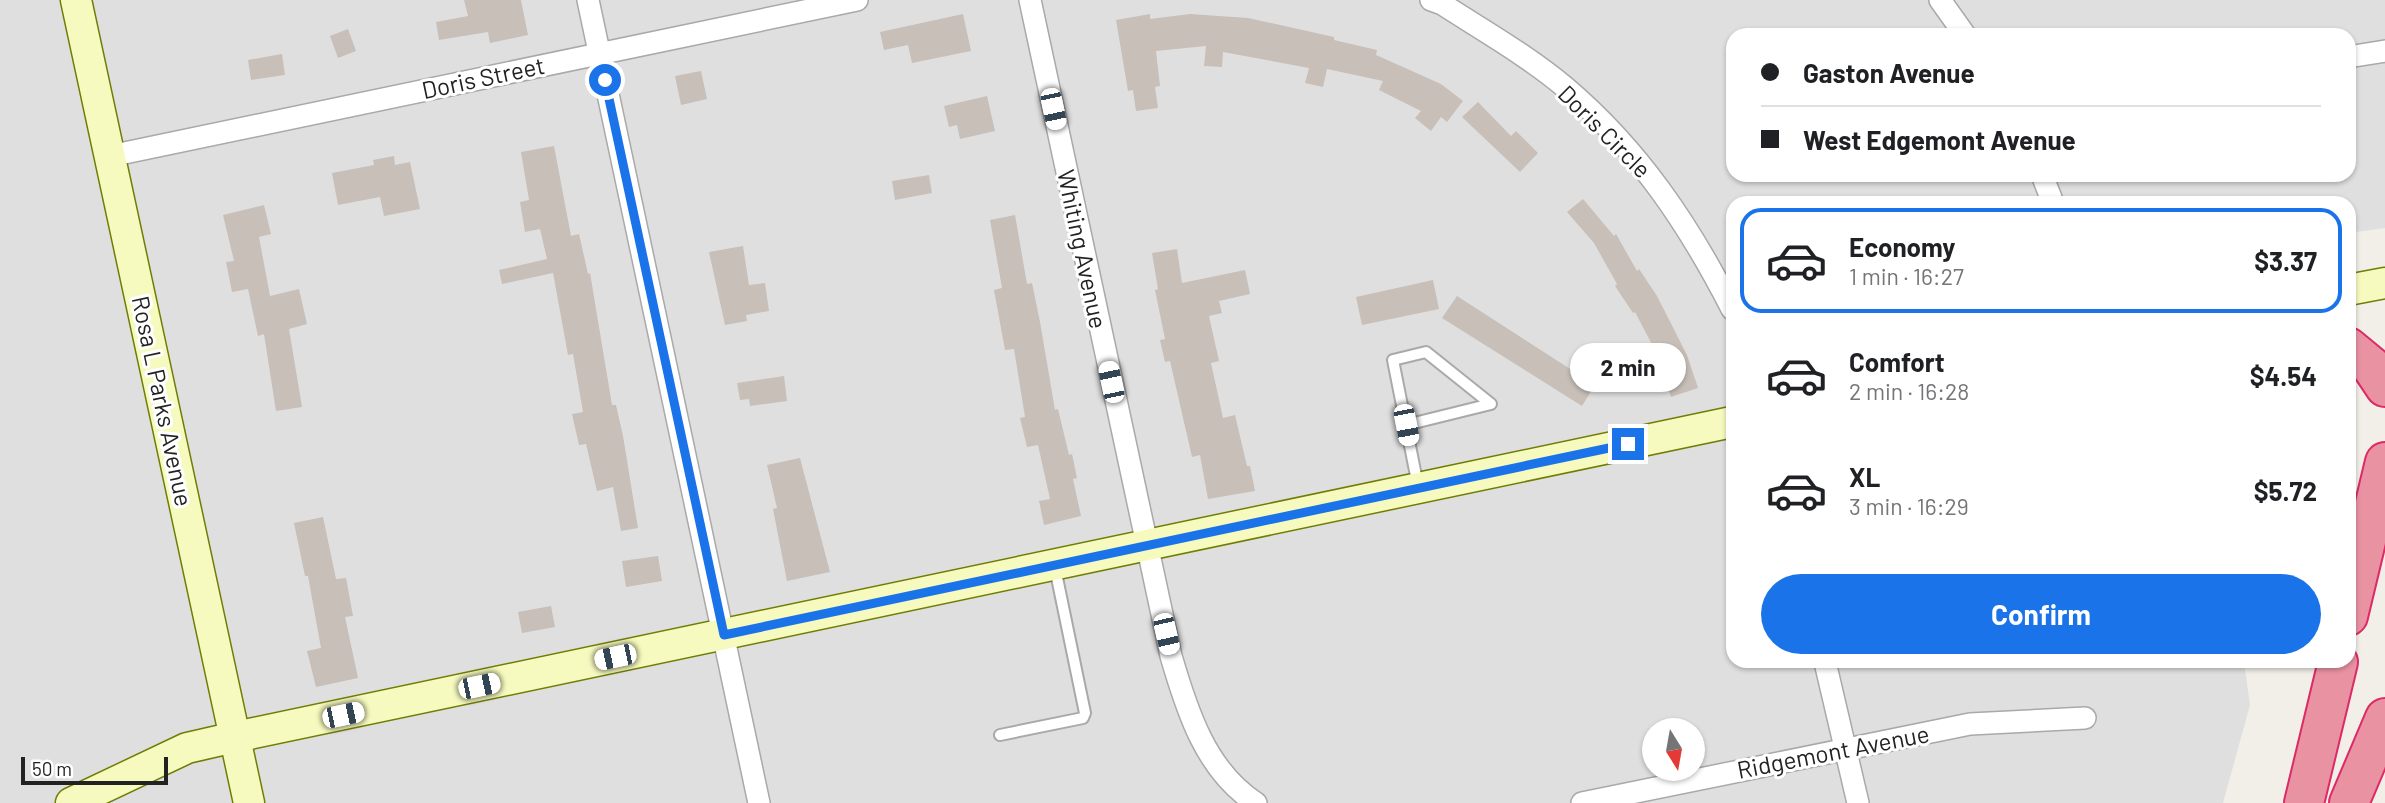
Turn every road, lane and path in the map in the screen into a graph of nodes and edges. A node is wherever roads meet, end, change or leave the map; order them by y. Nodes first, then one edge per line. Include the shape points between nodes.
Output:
1 (76, 0) edge
2 (588, 0) edge
3 (857, 0) edge
4 (1030, 0) edge
5 (1940, 0) edge
6 (1438, 1) edge
7 (1960, 28) edge
8 (2385, 51) edge
9 (599, 53) junction
10 (2356, 56) edge
11 (110, 156) junction
12 (2385, 283) edge
13 (2356, 288) edge
14 (1726, 297) edge
15 (2356, 353) edge
16 (2385, 387) edge
17 (1726, 423) edge
18 (1406, 425) junction
19 (2385, 462) edge
20 (1418, 488) junction
21 (1145, 546) junction
22 (1055, 565) junction
23 (2356, 583) edge
24 (724, 635) junction
25 (1826, 668) edge
26 (2337, 668) edge
27 (2085, 718) dead end
28 (2385, 719) edge
29 (1000, 735) dead end
30 (235, 737) junction
31 (1846, 748) junction
32 (71, 803) edge
33 (249, 803) edge
34 (759, 803) edge
35 (1256, 803) edge
36 (1582, 803) edge
37 (1858, 803) edge
38 (2304, 803) edge
39 (2349, 803) edge

1 - 11 street, Rosa L Parks Avenue
2 - 9 street
3 - 9 street, Doris Street
4 - 21 street, Whiting Avenue
5 - 7 street
6 - 14 street, Doris Circle via 1517,52 1604,123 1673,204
8 - 10 street
9 - 11 street, Doris Street
9 - 24 street
11 - 30 street, Rosa L Parks Avenue
12 - 13 street
15 - 16 highway
17 - 20 street
18 - 18 lane via 1393,360 1404,357 1426,352 1491,404
18 - 20 lane
19 - 23 highway
20 - 21 street
21 - 22 street
21 - 35 street, Whiting Avenue via 1171,656 1196,728 1213,761 1236,790
22 - 24 street
22 - 29 lane via 1085,713 1083,718
24 - 30 street
24 - 34 street
25 - 31 street
26 - 38 highway
27 - 31 street, Ridgemont Avenue via 1970,724
28 - 39 highway
30 - 32 street via 187,748
30 - 33 street, Rosa L Parks Avenue
31 - 36 street, Ridgemont Avenue
31 - 37 street

